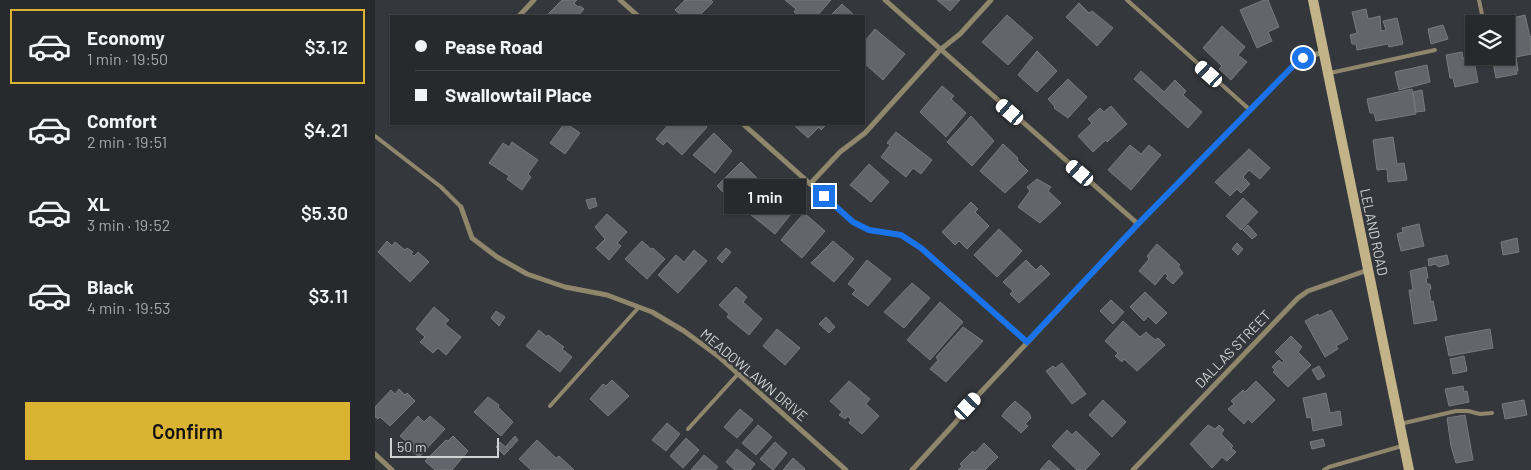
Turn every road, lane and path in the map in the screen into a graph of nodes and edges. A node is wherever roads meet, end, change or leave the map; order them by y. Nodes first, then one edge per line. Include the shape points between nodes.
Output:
1 (534, 0) edge
2 (621, 0) edge
3 (885, 0) edge
4 (991, 0) edge
5 (1127, 0) edge
6 (1313, 0) edge
7 (1479, 0) edge
8 (520, 15) edge
9 (638, 15) edge
10 (1482, 15) edge
11 (940, 50) junction
12 (1435, 50) dead end
13 (1323, 52) junction
14 (1328, 74) junction
15 (1250, 110) junction
16 (744, 125) edge
17 (375, 136) edge
18 (810, 184) junction
19 (461, 207) joint
20 (1138, 224) junction
21 (1368, 270) junction
22 (639, 307) junction
23 (1027, 342) junction
24 (738, 374) junction
25 (550, 406) dead end
26 (1492, 413) dead end
27 (1400, 424) junction
28 (688, 429) dead end
29 (1404, 446) junction
30 (375, 454) edge
31 (1138, 465) junction
32 (392, 470) edge
33 (846, 470) edge
34 (912, 470) edge
35 (1133, 470) edge
36 (1143, 470) edge
37 (1324, 470) edge
38 (1409, 470) edge

1 - 8 street
2 - 9 street
3 - 11 street
4 - 11 street via 960,34
5 - 15 lane
6 - 13 main road, LELAND ROAD
7 - 10 lane
11 - 18 street via 865,133 839,152
11 - 20 street
12 - 14 lane
13 - 14 main road, LELAND ROAD
13 - 15 street via 1297,62
14 - 21 main road, LELAND ROAD
15 - 20 street
16 - 18 street
17 - 19 lane, MEADOWLAWN DRIVE via 441,187
18 - 23 street via 853,222 869,230 901,235 921,248
19 - 22 street, MEADOWLAWN DRIVE via 472,238 527,274
20 - 23 street
21 - 27 main road, LELAND ROAD
21 - 31 street, DALLAS STREET via 1308,291 1298,298
22 - 24 street, MEADOWLAWN DRIVE via 684,330
22 - 25 lane
23 - 34 street
24 - 28 lane
24 - 33 street, MEADOWLAWN DRIVE
26 - 27 lane via 1468,410
27 - 29 main road, LELAND ROAD
29 - 37 lane
29 - 38 main road, LELAND ROAD
30 - 32 street
31 - 35 street, DALLAS STREET
31 - 36 street

